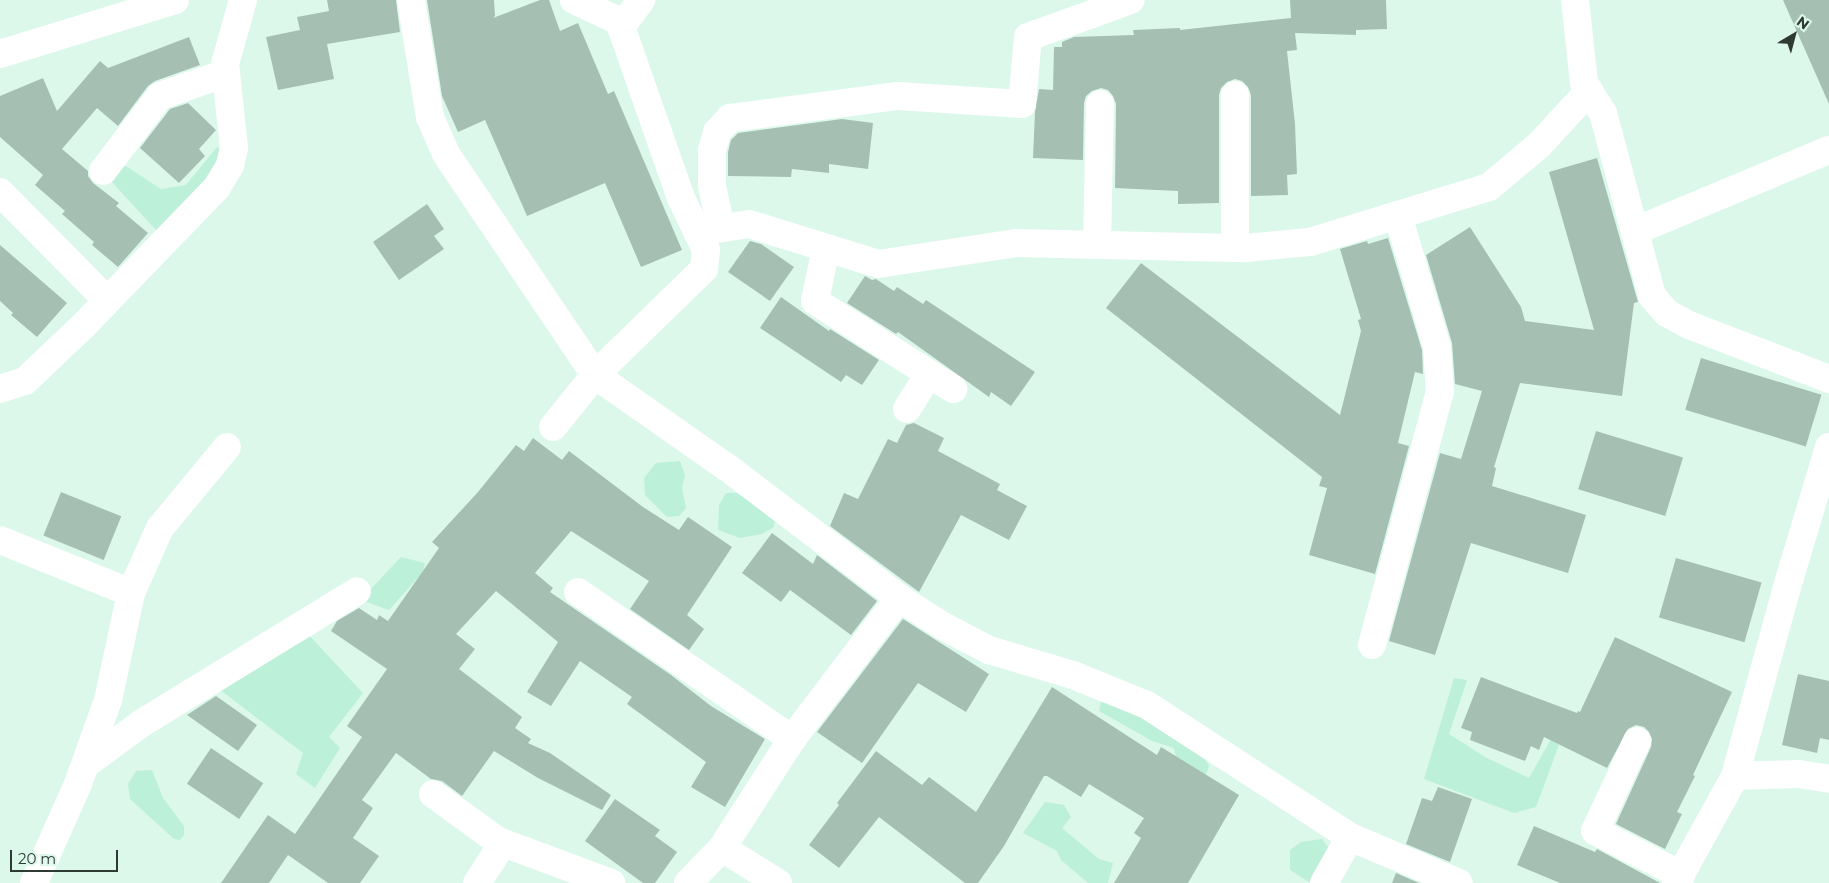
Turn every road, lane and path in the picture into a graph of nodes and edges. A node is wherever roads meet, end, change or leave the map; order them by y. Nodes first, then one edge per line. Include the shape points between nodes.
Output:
1 (175, 0) edge
2 (243, 0) edge
3 (411, 0) edge
4 (574, 0) edge
5 (641, 0) edge
6 (1132, 0) edge
7 (1575, 0) edge
8 (621, 27) junction
9 (0, 54) edge
10 (226, 73) junction
11 (1589, 92) junction
12 (1235, 95) dead end
13 (1100, 104) dead end
14 (1829, 150) edge
15 (103, 171) dead end
16 (0, 192) edge
17 (1398, 215) junction
18 (709, 230) junction
19 (1635, 231) junction
20 (1097, 245) junction
21 (826, 248) junction
22 (1235, 248) junction
23 (107, 300) junction
24 (929, 374) junction
25 (595, 375) junction
26 (1829, 379) edge
27 (0, 389) edge
28 (953, 389) dead end
29 (907, 409) dead end
30 (553, 427) dead end
31 (227, 447) dead end
32 (1829, 447) edge
33 (0, 540) edge
34 (357, 591) dead end
35 (578, 592) dead end
36 (131, 593) junction
37 (899, 598) junction
38 (1372, 645) dead end
39 (792, 739) junction
40 (1637, 741) dead end
41 (86, 764) junction
42 (1735, 776) junction
43 (1829, 779) edge
44 (434, 794) dead end
45 (1350, 837) junction
46 (503, 843) junction
47 (722, 848) junction
48 (1678, 879) edge
49 (34, 883) edge
50 (477, 883) edge
51 (611, 883) edge
52 (688, 883) edge
53 (778, 883) edge
54 (1324, 883) edge
55 (1458, 883) edge

1 - 9 street
2 - 10 street via 225,64
3 - 25 street via 430,117 446,154
4 - 8 street via 619,21
5 - 8 street
6 - 18 street via 1028,38 1022,104 898,96 730,118 717,132 712,150
7 - 11 street via 1584,83
8 - 18 street via 681,198
10 - 15 street via 160,96
10 - 23 street via 234,148 230,165 203,203
11 - 17 street via 1539,146 1489,187
11 - 19 street via 1602,113
12 - 22 street
13 - 20 street
14 - 19 street
16 - 23 street
17 - 22 street via 1310,242
17 - 38 street via 1437,346 1440,392
18 - 21 street via 749,224
18 - 25 street via 704,269
19 - 26 street via 1652,296 1667,313 1689,325
20 - 21 street via 1017,243 878,264
20 - 22 street
21 - 24 street via 815,301
23 - 27 street via 25,381
24 - 28 street
24 - 29 street
25 - 30 street
25 - 37 street via 728,468
31 - 36 street via 160,528
32 - 42 street
33 - 36 street
34 - 41 street via 142,723
35 - 39 street
36 - 41 street via 108,700
37 - 39 street
37 - 45 street via 989,650 1073,675 1147,705
39 - 47 street
40 - 48 street via 1595,831
41 - 49 street
42 - 43 street via 1799,774
42 - 48 street
44 - 46 street
45 - 54 street
45 - 55 street
46 - 50 street
46 - 51 street
47 - 52 street
47 - 53 street

